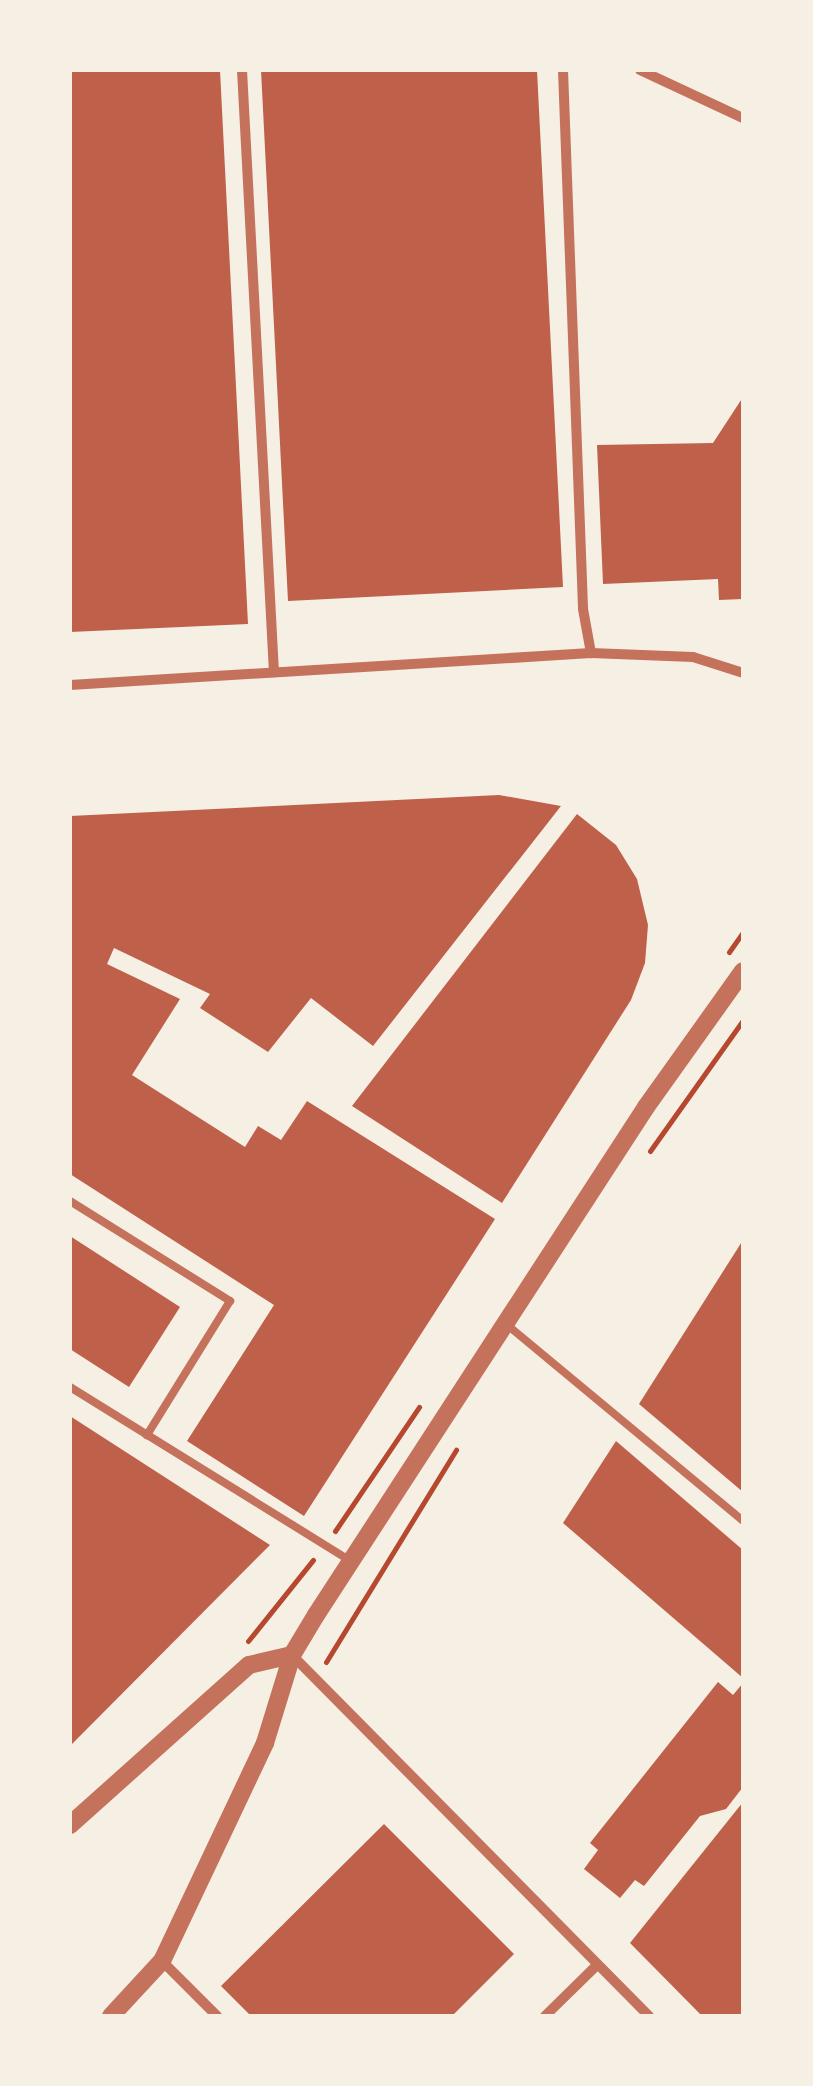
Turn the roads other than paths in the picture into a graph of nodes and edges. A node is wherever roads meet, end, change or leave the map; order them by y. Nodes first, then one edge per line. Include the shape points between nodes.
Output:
1 (242, 70) edge
2 (564, 70) edge
3 (640, 70) edge
4 (743, 118) edge
5 (591, 653) junction
6 (742, 671) edge
7 (274, 672) junction
8 (70, 684) edge
9 (743, 971) edge
10 (70, 1201) edge
11 (506, 1324) junction
12 (70, 1387) edge
13 (147, 1434) junction
14 (743, 1521) edge
15 (352, 1562) junction
16 (292, 1656) junction
17 (70, 1825) edge
18 (162, 1961) junction
19 (597, 1965) junction
20 (111, 2016) edge
21 (216, 2016) edge
22 (546, 2016) edge
23 (649, 2016) edge

1 - 7 street
2 - 5 street via 583,610
3 - 4 street
5 - 6 street via 693,657
5 - 7 street
7 - 8 street
9 - 11 street
10 - 13 lane via 230,1302
11 - 14 lane
11 - 15 street
12 - 13 lane
13 - 15 lane
15 - 16 street
16 - 17 street via 249,1664
16 - 18 street via 265,1743
16 - 19 street
18 - 20 street
18 - 21 street
19 - 22 street
19 - 23 street

